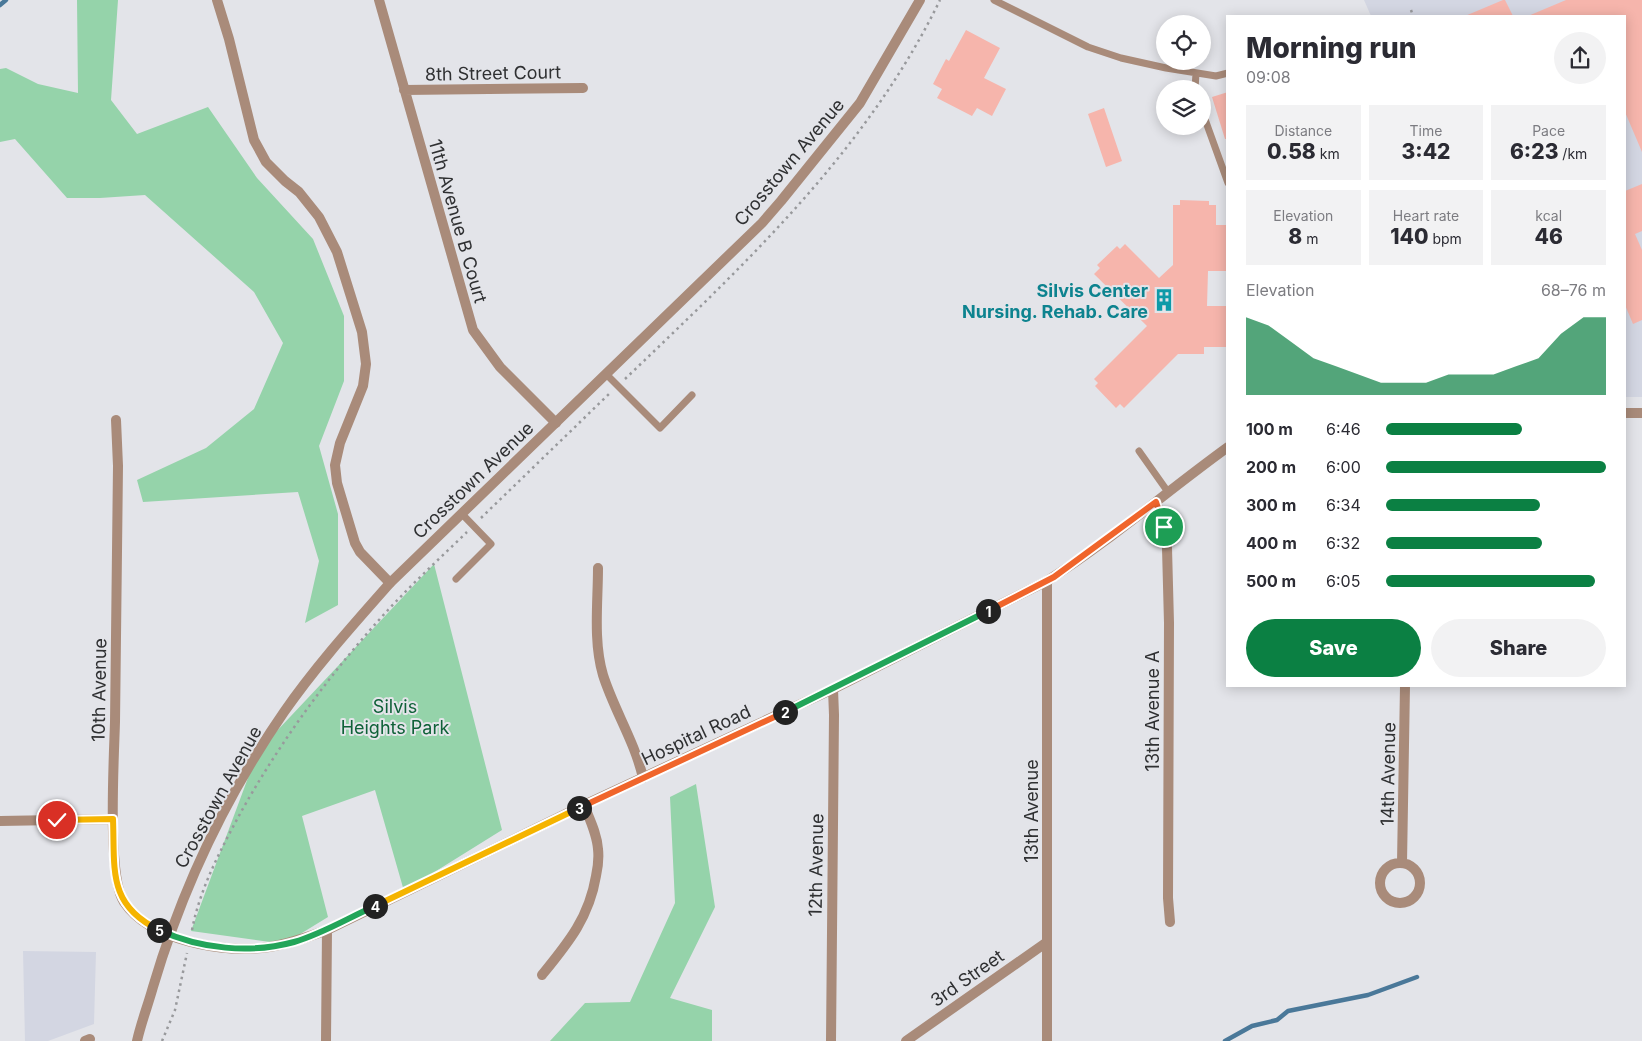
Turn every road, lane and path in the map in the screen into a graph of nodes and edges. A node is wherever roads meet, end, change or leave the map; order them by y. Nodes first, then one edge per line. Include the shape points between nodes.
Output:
1 (217, 0) edge
2 (379, 0) edge
3 (920, 0) edge
4 (940, 0) edge
5 (994, 0) edge
6 (1411, 10) dead end
7 (1412, 15) edge
8 (1196, 73) junction
9 (1226, 74) edge
10 (1196, 80) edge
11 (583, 88) dead end
12 (404, 90) junction
13 (1211, 135) edge
14 (1226, 177) edge
15 (606, 374) junction
16 (618, 386) junction
17 (692, 395) dead end
18 (1626, 413) edge
19 (1642, 413) edge
20 (116, 420) dead end
21 (556, 423) junction
22 (1226, 448) edge
23 (1139, 451) dead end
24 (1168, 492) junction
25 (1156, 502) junction
26 (462, 514) junction
27 (473, 526) junction
28 (598, 568) dead end
29 (456, 579) dead end
30 (1047, 581) junction
31 (390, 583) junction
32 (1405, 687) edge
33 (833, 689) junction
34 (644, 778) junction
35 (584, 805) junction
36 (113, 819) junction
37 (0, 821) edge
38 (1402, 862) junction
39 (1170, 922) dead end
40 (326, 930) junction
41 (192, 931) dead end
42 (170, 935) junction
43 (1047, 942) junction
44 (186, 960) dead end
45 (542, 975) dead end
46 (137, 1041) edge
47 (162, 1041) edge
48 (326, 1041) edge
49 (832, 1041) edge
50 (906, 1041) edge
51 (1047, 1041) edge

1 - 31 street via 254,140 266,162 299,192 319,217 337,252 357,312 365,348 363,386 339,448 335,474 355,543
2 - 12 street, 11th Avenue B Court
3 - 15 street, Crosstown Avenue via 860,103 781,201
4 - 16 path via 916,46 852,142 762,246
5 - 8 lane via 1088,47 1121,58
6 - 7 path
8 - 9 lane via 1216,76
8 - 10 lane
11 - 12 street, 8th Street Court
12 - 21 street, 11th Avenue B Court via 473,330 500,367
13 - 14 lane
15 - 16 lane
15 - 21 street, Crosstown Avenue
16 - 17 lane via 660,428
16 - 27 path
18 - 19 street
20 - 36 street, 10th Avenue
21 - 26 street, Crosstown Avenue
22 - 24 street, Hospital Road
23 - 24 lane
24 - 25 street, Hospital Road
25 - 30 street, Hospital Road
25 - 39 street, 13th Avenue A via 1167,548
26 - 27 lane
26 - 31 street, Crosstown Avenue
27 - 29 lane via 491,544
27 - 41 path via 358,644 272,759 212,870 196,909
28 - 34 street via 600,661
30 - 33 street, Hospital Road
30 - 43 street, 13th Avenue
31 - 42 street, Crosstown Avenue via 314,671 258,751 210,838
32 - 38 street, 14th Avenue
33 - 34 street, Hospital Road
33 - 49 street, 12th Avenue
34 - 35 street, Hospital Road
35 - 40 street, Hospital Road
35 - 45 street via 599,850 594,887 581,923
36 - 37 street
36 - 42 street, 10th Avenue via 116,879 123,902 148,925
38 - 38 street via 1390,865 1380,882 1386,897 1400,903 1410,901 1420,887 1417,872
40 - 42 street, Hospital Road via 267,948 217,947
40 - 48 street
42 - 46 street, Crosstown Avenue
43 - 50 street, 3rd Street
43 - 51 street, 13th Avenue
44 - 47 path via 175,1010

